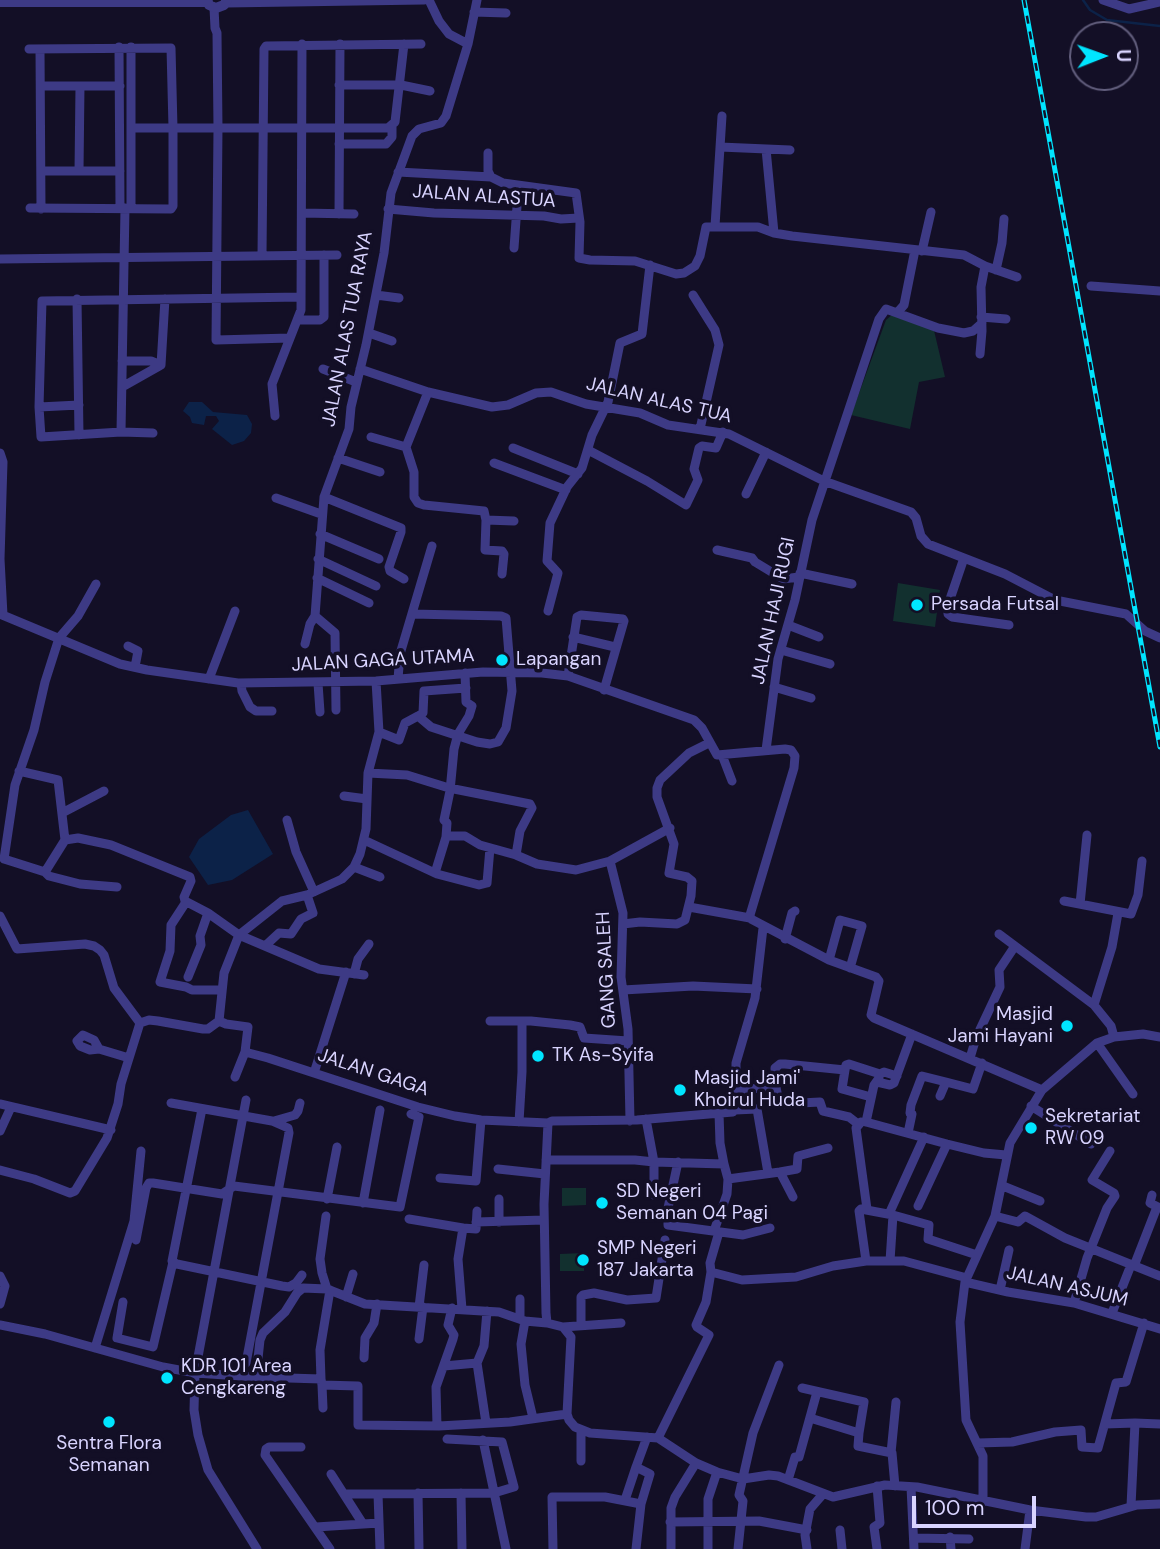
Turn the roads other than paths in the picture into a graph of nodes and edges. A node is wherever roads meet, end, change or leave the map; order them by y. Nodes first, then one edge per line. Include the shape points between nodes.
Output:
1 (427, 0) edge
2 (477, 0) edge
3 (1103, 0) edge
4 (0, 2) edge
5 (1160, 2) edge
6 (217, 4) edge
7 (1138, 4) edge
8 (474, 12) junction
9 (506, 13) dead end
10 (302, 44) junction
11 (340, 44) junction
12 (404, 44) junction
13 (421, 44) dead end
14 (468, 44) junction
15 (120, 47) junction
16 (131, 47) junction
17 (29, 49) dead end
18 (40, 49) junction
19 (339, 85) junction
20 (401, 85) junction
21 (41, 86) junction
22 (80, 86) junction
23 (120, 86) junction
24 (430, 91) dead end
25 (722, 116) dead end
26 (392, 126) junction
27 (132, 128) junction
28 (173, 128) junction
29 (218, 128) junction
30 (265, 128) junction
31 (302, 128) junction
32 (339, 128) junction
33 (339, 144) junction
34 (720, 147) junction
35 (766, 149) junction
36 (790, 150) dead end
37 (488, 153) dead end
38 (41, 171) junction
39 (120, 171) junction
40 (79, 172) junction
41 (398, 172) junction
42 (491, 177) junction
43 (517, 192) dead end
44 (30, 208) dead end
45 (125, 208) junction
46 (41, 209) junction
47 (388, 209) junction
48 (931, 212) dead end
49 (302, 213) junction
50 (339, 214) junction
51 (354, 214) dead end
52 (516, 217) junction
53 (579, 218) junction
54 (1004, 219) dead end
55 (715, 226) junction
56 (774, 233) junction
57 (514, 248) dead end
58 (918, 251) junction
59 (301, 255) junction
60 (324, 255) junction
61 (218, 256) junction
62 (262, 256) junction
63 (337, 256) dead end
64 (124, 257) junction
65 (0, 259) edge
66 (650, 265) junction
67 (985, 266) junction
68 (996, 270) junction
69 (1017, 277) dead end
70 (1091, 286) dead end
71 (1160, 291) edge
72 (376, 295) junction
73 (693, 295) dead end
74 (301, 297) junction
75 (217, 298) junction
76 (399, 298) dead end
77 (77, 299) junction
78 (121, 299) junction
79 (165, 299) junction
80 (897, 313) junction
81 (1006, 319) dead end
82 (298, 320) junction
83 (981, 320) junction
84 (369, 333) junction
85 (290, 338) junction
86 (392, 341) dead end
87 (980, 354) dead end
88 (122, 362) junction
89 (161, 365) junction
90 (323, 369) dead end
91 (360, 369) junction
92 (356, 382) junction
93 (122, 387) junction
94 (428, 392) junction
95 (79, 405) junction
96 (39, 407) junction
97 (605, 407) junction
98 (275, 416) dead end
99 (700, 429) junction
100 (121, 432) junction
101 (723, 432) junction
102 (153, 433) dead end
103 (79, 435) junction
104 (371, 437) dead end
105 (406, 447) junction
106 (513, 448) dead end
107 (588, 450) junction
108 (766, 452) junction
109 (0, 453) edge
110 (338, 458) junction
111 (494, 463) dead end
112 (380, 472) dead end
113 (578, 474) junction
114 (824, 481) junction
115 (566, 490) junction
116 (746, 494) dead end
117 (324, 497) junction
118 (276, 498) dead end
119 (321, 514) junction
120 (486, 520) junction
121 (514, 521) dead end
122 (320, 534) junction
123 (432, 546) dead end
124 (716, 550) dead end
125 (964, 558) junction
126 (318, 559) junction
127 (379, 559) dead end
128 (502, 575) dead end
129 (800, 575) junction
130 (317, 578) junction
131 (404, 579) dead end
132 (96, 584) dead end
133 (852, 584) dead end
134 (376, 586) dead end
135 (369, 603) dead end
136 (235, 611) dead end
137 (548, 611) dead end
138 (2, 614) edge
139 (412, 614) junction
140 (315, 616) junction
141 (788, 625) junction
142 (1009, 625) dead end
143 (819, 636) dead end
144 (573, 637) junction
145 (59, 638) junction
146 (1160, 638) edge
147 (305, 644) dead end
148 (128, 646) dead end
149 (615, 647) junction
150 (781, 650) junction
151 (830, 664) dead end
152 (135, 667) junction
153 (510, 672) junction
154 (465, 673) junction
155 (568, 676) junction
156 (209, 679) junction
157 (398, 679) junction
158 (376, 681) junction
159 (318, 682) junction
160 (335, 682) junction
161 (241, 683) junction
162 (774, 687) junction
163 (466, 688) junction
164 (604, 690) junction
165 (811, 698) dead end
166 (336, 710) dead end
167 (272, 711) dead end
168 (320, 712) dead end
169 (418, 716) junction
170 (379, 732) junction
171 (457, 734) junction
172 (709, 743) junction
173 (766, 750) junction
174 (722, 755) junction
175 (19, 771) junction
176 (369, 773) junction
177 (732, 780) dead end
178 (449, 788) junction
179 (104, 791) dead end
180 (344, 796) dead end
181 (367, 799) junction
182 (62, 813) junction
183 (286, 820) dead end
184 (670, 828) junction
185 (446, 835) junction
186 (1087, 835) dead end
187 (65, 840) junction
188 (364, 840) junction
189 (490, 848) junction
190 (516, 855) junction
191 (2, 860) edge
192 (610, 861) junction
193 (1142, 861) dead end
194 (354, 867) junction
195 (46, 872) junction
196 (435, 873) junction
197 (380, 877) dead end
198 (117, 887) dead end
199 (311, 894) junction
200 (1064, 901) dead end
201 (186, 902) junction
202 (1080, 904) junction
203 (690, 906) junction
204 (795, 911) dead end
205 (208, 913) junction
206 (1118, 913) junction
207 (0, 916) edge
208 (750, 918) junction
209 (623, 924) junction
210 (763, 928) junction
211 (999, 934) dead end
212 (239, 935) junction
213 (785, 939) junction
214 (369, 944) dead end
215 (265, 946) junction
216 (1015, 946) junction
217 (829, 960) junction
218 (850, 968) junction
219 (355, 974) junction
220 (188, 977) dead end
221 (757, 989) junction
222 (221, 990) junction
223 (623, 990) junction
224 (1094, 1005) junction
225 (219, 1021) junction
226 (490, 1021) dead end
227 (522, 1022) junction
228 (140, 1023) junction
229 (912, 1034) junction
230 (1114, 1037) junction
231 (1160, 1037) edge
232 (628, 1041) junction
233 (1097, 1043) junction
234 (99, 1049) dead end
235 (245, 1052) junction
236 (129, 1058) junction
237 (970, 1058) junction
238 (982, 1063) junction
239 (845, 1070) junction
240 (314, 1073) junction
241 (235, 1077) dead end
242 (879, 1078) junction
243 (946, 1083) junction
244 (776, 1087) junction
245 (736, 1090) junction
246 (1042, 1090) junction
247 (1133, 1094) dead end
248 (940, 1096) dead end
249 (871, 1097) junction
250 (246, 1100) dead end
251 (300, 1102) dead end
252 (171, 1103) dead end
253 (0, 1104) edge
254 (1031, 1106) junction
255 (11, 1107) junction
256 (202, 1109) junction
257 (380, 1110) dead end
258 (736, 1110) junction
259 (719, 1113) junction
260 (243, 1116) junction
261 (419, 1117) dead end
262 (646, 1119) junction
263 (481, 1120) junction
264 (272, 1121) junction
265 (630, 1121) junction
266 (519, 1122) junction
267 (548, 1123) junction
268 (862, 1123) junction
269 (111, 1129) junction
270 (0, 1131) edge
271 (908, 1133) junction
272 (924, 1137) junction
273 (947, 1144) junction
274 (1091, 1144) dead end
275 (337, 1146) dead end
276 (828, 1147) dead end
277 (141, 1151) dead end
278 (1110, 1151) dead end
279 (1006, 1155) junction
280 (546, 1160) junction
281 (654, 1162) junction
282 (678, 1162) junction
283 (724, 1164) junction
284 (498, 1169) dead end
285 (0, 1170) edge
286 (780, 1172) junction
287 (768, 1173) junction
288 (545, 1174) junction
289 (440, 1178) dead end
290 (728, 1179) junction
291 (1003, 1186) junction
292 (185, 1189) junction
293 (228, 1191) junction
294 (278, 1192) junction
295 (654, 1195) dead end
296 (1152, 1195) dead end
297 (793, 1197) dead end
298 (327, 1199) junction
299 (499, 1199) dead end
300 (1040, 1201) dead end
301 (363, 1203) junction
302 (918, 1206) dead end
303 (1158, 1207) edge
304 (867, 1209) junction
305 (477, 1211) dead end
306 (891, 1214) junction
307 (326, 1216) dead end
308 (995, 1216) junction
309 (409, 1219) dead end
310 (544, 1220) junction
311 (476, 1222) junction
312 (499, 1222) junction
313 (463, 1228) junction
314 (770, 1228) dead end
315 (716, 1231) junction
316 (136, 1240) dead end
317 (665, 1240) dead end
318 (1091, 1249) junction
319 (1009, 1250) dead end
320 (977, 1255) junction
321 (866, 1261) junction
322 (890, 1261) junction
323 (173, 1262) junction
324 (424, 1265) dead end
325 (1132, 1266) junction
326 (214, 1272) junction
327 (712, 1272) junction
328 (353, 1273) dead end
329 (302, 1275) dead end
330 (1160, 1275) edge
331 (0, 1276) edge
332 (966, 1280) junction
333 (261, 1282) junction
334 (329, 1290) junction
335 (1000, 1290) junction
336 (346, 1297) junction
337 (520, 1299) dead end
338 (123, 1302) dead end
339 (1074, 1303) junction
340 (0, 1304) edge
341 (377, 1304) junction
342 (421, 1307) junction
343 (457, 1309) junction
344 (487, 1311) junction
345 (1112, 1313) junction
346 (522, 1320) junction
347 (547, 1323) junction
348 (621, 1323) dead end
349 (1144, 1323) junction
350 (0, 1325) edge
351 (581, 1325) junction
352 (564, 1327) junction
353 (1160, 1329) edge
354 (419, 1339) dead end
355 (95, 1348) junction
356 (364, 1358) dead end
357 (246, 1363) dead end
358 (477, 1363) junction
359 (444, 1366) junction
360 (779, 1366) dead end
361 (195, 1373) junction
362 (256, 1377) junction
363 (322, 1382) junction
364 (802, 1388) dead end
365 (817, 1392) junction
366 (895, 1402) dead end
367 (323, 1408) dead end
368 (567, 1414) junction
369 (533, 1418) junction
370 (810, 1418) junction
371 (486, 1423) junction
372 (1135, 1423) junction
373 (1105, 1424) junction
374 (1160, 1424) edge
375 (437, 1426) junction
376 (581, 1430) junction
377 (859, 1433) junction
378 (647, 1437) junction
379 (658, 1438) junction
380 (447, 1439) dead end
381 (483, 1440) junction
382 (978, 1443) junction
383 (301, 1447) dead end
384 (891, 1452) junction
385 (581, 1461) dead end
386 (696, 1463) junction
387 (636, 1467) junction
388 (717, 1472) junction
389 (331, 1474) dead end
390 (743, 1479) junction
391 (788, 1480) junction
392 (877, 1486) junction
393 (895, 1486) junction
394 (911, 1487) junction
395 (418, 1493) junction
396 (461, 1493) junction
397 (494, 1493) junction
398 (345, 1494) junction
399 (378, 1494) junction
400 (823, 1494) junction
401 (625, 1500) junction
402 (983, 1502) junction
403 (640, 1504) junction
404 (1160, 1504) edge
405 (1131, 1507) junction
406 (1030, 1510) junction
407 (707, 1520) junction
408 (740, 1521) junction
409 (670, 1522) junction
410 (379, 1523) junction
411 (363, 1524) junction
412 (316, 1527) junction
413 (807, 1530) junction
414 (840, 1530) dead end
415 (950, 1537) junction
416 (914, 1538) junction
417 (969, 1539) dead end
418 (257, 1549) edge
419 (330, 1549) edge
420 (380, 1549) edge
421 (419, 1549) edge
422 (462, 1549) edge
423 (506, 1549) edge
424 (553, 1549) edge
425 (636, 1549) edge
426 (671, 1549) edge
427 (708, 1549) edge
428 (738, 1549) edge
429 (807, 1549) edge
430 (842, 1549) edge
431 (877, 1549) edge
432 (914, 1549) edge
433 (951, 1549) edge
434 (1025, 1549) edge

1 - 6 street
1 - 14 street via 449,34
2 - 8 street, JALAN ALAS TUA RAYA
3 - 7 street via 1129,9
4 - 6 street
5 - 7 street
6 - 29 street
8 - 9 street
8 - 14 street, JALAN ALAS TUA RAYA
10 - 11 street
10 - 30 street via 264,49
10 - 31 street
11 - 12 street
11 - 19 street
12 - 13 street
12 - 20 street
14 - 41 street, JALAN ALAS TUA RAYA via 444,121 414,133
15 - 16 street
15 - 18 street
15 - 23 street
16 - 27 street
16 - 28 street via 172,49
17 - 18 street
18 - 21 street
19 - 20 street
19 - 32 street
20 - 24 street
20 - 26 street
21 - 22 street
21 - 38 street
22 - 23 street
22 - 40 street
23 - 39 street
25 - 34 street
26 - 32 street
26 - 33 street via 386,144
27 - 28 street
27 - 45 street
28 - 29 street
28 - 45 street via 173,208
29 - 30 street
29 - 61 street
30 - 31 street
30 - 62 street
31 - 32 street
31 - 49 street
32 - 33 street
33 - 50 street
34 - 35 street
34 - 55 street
35 - 36 street
35 - 56 street
37 - 42 street
38 - 40 street
38 - 46 street
39 - 40 street
39 - 45 street
41 - 42 street
41 - 47 street, JALAN ALAS TUA RAYA
42 - 53 street via 503,183 576,193
43 - 52 street
44 - 46 street
45 - 46 street
45 - 64 street
47 - 52 street, JALAN ALASTUA
47 - 72 street, JALAN ALAS TUA RAYA
48 - 58 street
49 - 50 street
49 - 59 street
50 - 51 street
52 - 53 street, JALAN ALASTUA
52 - 57 street
53 - 66 street, JALAN ALASTUA via 579,258
54 - 68 street
55 - 56 street via 758,227
55 - 66 street via 705,229 700,256 688,272 676,274
56 - 58 street
58 - 67 street via 964,255
58 - 80 street via 904,305
59 - 60 street
59 - 62 street
59 - 74 street
60 - 63 street
60 - 82 street via 324,317
61 - 62 street
61 - 64 street
61 - 75 street
64 - 65 street
64 - 78 street
66 - 97 street via 642,334 620,343
67 - 68 street
67 - 83 street
68 - 69 street
70 - 71 street
72 - 76 street
72 - 84 street, JALAN ALAS TUA RAYA
73 - 99 street via 719,345
74 - 75 street
74 - 82 street
75 - 79 street
75 - 85 street via 216,340
77 - 78 street
77 - 95 street
77 - 96 street via 41,302
78 - 79 street
78 - 88 street
79 - 89 street
80 - 83 street via 964,333 973,331
80 - 114 street, JALAN HAJI RUGI via 886,309 879,319
81 - 83 street
82 - 85 street
83 - 87 street
84 - 86 street
84 - 91 street, JALAN ALAS TUA RAYA
85 - 98 street via 272,384
88 - 89 street
88 - 93 street
89 - 93 street
90 - 92 street
91 - 92 street, JALAN ALAS TUA RAYA
91 - 94 street, JALAN ALAS TUA
92 - 110 street, JALAN ALAS TUA RAYA via 349,429
93 - 100 street
94 - 97 street, JALAN ALAS TUA via 496,407 551,391
94 - 105 street
95 - 96 street
95 - 103 street
96 - 103 street via 42,438
97 - 99 street, JALAN ALAS TUA
97 - 107 street
99 - 101 street, JALAN ALAS TUA
100 - 102 street
100 - 103 street
101 - 107 street via 716,448 699,447 694,469 698,480 686,505
101 - 108 street, JALAN ALAS TUA
104 - 105 street
105 - 120 street via 418,503 484,510
106 - 113 street
107 - 113 street
108 - 114 street, JALAN ALAS TUA
108 - 116 street
109 - 138 street
110 - 112 street
110 - 117 street, JALAN ALAS TUA RAYA
111 - 115 street
113 - 115 street
114 - 125 street, JALAN ALAS TUA via 911,512 924,541
114 - 129 street, JALAN HAJI RUGI
115 - 137 street via 550,523 547,561 558,572
117 - 119 street, JALAN ALAS TUA RAYA
117 - 131 street via 401,528 388,567
118 - 119 street
119 - 122 street, JALAN ALAS TUA RAYA
120 - 121 street
120 - 128 street via 485,550 502,551
122 - 126 street, JALAN ALAS TUA RAYA
122 - 127 street
123 - 139 street
124 - 129 street via 752,558 783,579
125 - 142 street via 948,614
125 - 146 street, JALAN ALAS TUA via 1055,600 1126,614 1144,631
126 - 130 street, JALAN ALAS TUA RAYA
126 - 134 street
129 - 133 street
129 - 141 street, JALAN HAJI RUGI
130 - 135 street
130 - 140 street, JALAN ALAS TUA RAYA
132 - 145 street
136 - 156 street
138 - 145 street
139 - 153 street via 504,617
139 - 157 street
140 - 147 street, JALAN ALAS TUA RAYA
140 - 160 street via 335,633
141 - 143 street
141 - 150 street, JALAN HAJI RUGI
144 - 149 street
144 - 149 street via 579,615 623,620
144 - 155 street
145 - 152 street
145 - 175 street
148 - 152 street via 138,651
149 - 164 street
150 - 151 street
150 - 162 street, JALAN HAJI RUGI
152 - 156 street
153 - 154 street, JALAN GAGA UTAMA
153 - 155 street, JALAN GAGA UTAMA
153 - 171 street via 512,701 498,742 477,742
154 - 157 street, JALAN GAGA UTAMA
154 - 163 street
155 - 164 street, JALAN GAGA UTAMA
156 - 161 street
157 - 158 street, JALAN GAGA UTAMA
158 - 160 street, JALAN GAGA UTAMA
158 - 170 street
159 - 160 street, JALAN GAGA UTAMA
159 - 161 street, JALAN GAGA UTAMA
159 - 168 street
160 - 166 street
161 - 167 street via 250,707
162 - 165 street
162 - 173 street, JALAN HAJI RUGI
163 - 169 street via 425,691 423,712
163 - 171 street via 466,702 472,706
164 - 172 street, JALAN GAGA UTAMA via 694,720
169 - 170 street via 405,723 399,740
169 - 171 street via 431,727
170 - 176 street
171 - 178 street
172 - 174 street, JALAN GAGA UTAMA via 714,753
172 - 184 street via 689,753 658,784 657,797
173 - 174 street
173 - 208 street via 788,749 796,759
174 - 177 street
175 - 182 street via 58,780
175 - 191 street
176 - 178 street via 407,775
176 - 181 street
178 - 185 street
178 - 190 street via 531,805
179 - 182 street
180 - 181 street
181 - 188 street
182 - 187 street
183 - 199 street
184 - 192 street
184 - 203 street via 674,848 668,871 691,881
185 - 189 street via 465,836
185 - 196 street
186 - 202 street
187 - 195 street
187 - 201 street via 111,845 188,876
188 - 194 street
188 - 196 street
189 - 190 street
189 - 196 street via 486,884
190 - 192 street via 537,864 576,870
191 - 195 street
192 - 209 street, GANG SALEH
193 - 206 street via 1132,913
194 - 197 street
194 - 199 street via 342,879
195 - 198 street via 80,884
199 - 212 street via 282,901
199 - 215 street via 313,913 301,919 291,934 279,933
200 - 202 street
201 - 205 street
201 - 222 street via 171,925 170,951 160,982 192,990
202 - 206 street
203 - 208 street
203 - 209 street via 680,923
204 - 213 street
205 - 212 street
205 - 220 street
206 - 224 street
207 - 228 street via 18,949 85,944 100,950 114,988
208 - 210 street
209 - 223 street, GANG SALEH
210 - 213 street
210 - 221 street
211 - 216 street
212 - 215 street
212 - 222 street
213 - 217 street
214 - 219 street via 358,959
215 - 219 street via 319,969
216 - 224 street
216 - 237 street via 999,970 1000,986
217 - 218 street
217 - 218 street via 839,921 862,926
218 - 229 street via 878,978 871,1015
219 - 240 street
221 - 223 street
221 - 245 street via 736,1063
222 - 225 street
223 - 232 street, GANG SALEH
224 - 230 street
225 - 228 street via 208,1029 149,1020
225 - 235 street via 248,1027
226 - 227 street
227 - 232 street via 579,1026 584,1038
227 - 266 street
228 - 236 street
229 - 237 street
229 - 242 street via 897,1076 884,1072
230 - 231 street
230 - 233 street
232 - 265 street, GANG SALEH
233 - 246 street
233 - 247 street
234 - 236 street
235 - 240 street, JALAN GAGA
235 - 241 street
236 - 269 street
237 - 238 street
238 - 243 street via 972,1089
238 - 246 street
239 - 242 street via 849,1064
239 - 244 street via 779,1064
239 - 249 street via 842,1089
240 - 263 street, JALAN GAGA via 418,1107
242 - 249 street
243 - 248 street
243 - 271 street via 922,1076 911,1105
244 - 245 street
244 - 268 street via 781,1104 820,1102 823,1111
245 - 258 street
246 - 254 street
249 - 268 street
250 - 260 street
251 - 264 street via 295,1115
252 - 256 street
253 - 255 street
254 - 274 street
254 - 279 street
255 - 269 street
255 - 270 street
256 - 260 street
256 - 292 street
257 - 301 street
258 - 259 street, JALAN GAGA
258 - 287 street via 757,1108
259 - 262 street, JALAN GAGA
259 - 283 street
260 - 264 street
260 - 293 street
261 - 301 street via 400,1207
262 - 265 street, JALAN GAGA
262 - 281 street
263 - 266 street, JALAN GAGA
263 - 289 street via 476,1181
264 - 294 street via 288,1128 289,1133
265 - 267 street, JALAN GAGA
266 - 267 street, JALAN GAGA
267 - 280 street
268 - 271 street
268 - 304 street via 856,1128
269 - 285 street via 72,1193
271 - 272 street
272 - 273 street
272 - 306 street
273 - 279 street
273 - 302 street
275 - 298 street
276 - 286 street via 798,1156 797,1169
277 - 355 street via 134,1221
278 - 318 street via 1092,1180 1115,1196
279 - 291 street
280 - 281 street
280 - 288 street
281 - 282 street
281 - 295 street
282 - 283 street
282 - 315 street via 667,1223
283 - 290 street
284 - 288 street
286 - 287 street
286 - 297 street
287 - 290 street
288 - 310 street
290 - 315 street
291 - 300 street
291 - 308 street
292 - 293 street
292 - 316 street via 149,1184
292 - 323 street
293 - 294 street via 234,1186
293 - 326 street
294 - 298 street
294 - 333 street
296 - 303 street via 1150,1203
298 - 301 street
299 - 312 street
303 - 325 street
304 - 306 street
304 - 321 street via 859,1211
305 - 311 street
306 - 320 street via 929,1225 928,1239
306 - 322 street
307 - 334 street via 320,1259
308 - 318 street via 1017,1222 1025,1216
308 - 320 street
309 - 313 street
310 - 312 street
310 - 347 street
311 - 312 street
311 - 313 street via 476,1229
313 - 343 street
314 - 315 street via 743,1235
315 - 327 street via 709,1263
317 - 351 street via 656,1297 627,1300 583,1295
318 - 325 street
318 - 339 street
319 - 335 street
320 - 332 street
321 - 322 street, JALAN ASJUM
321 - 327 street, JALAN ASJUM via 796,1277 742,1280
322 - 332 street, JALAN ASJUM via 910,1262
323 - 326 street
323 - 338 street via 153,1347 117,1338
324 - 342 street
325 - 330 street
325 - 345 street
326 - 333 street
326 - 361 street
327 - 379 street via 696,1325 709,1335
328 - 336 street
329 - 333 street via 289,1287
331 - 340 street via 5,1286
332 - 335 street, JALAN ASJUM
332 - 382 street via 960,1349 966,1420
333 - 357 street
334 - 336 street
334 - 362 street via 310,1287 297,1293 263,1333
334 - 363 street via 320,1350
335 - 339 street, JALAN ASJUM
336 - 341 street
337 - 346 street
339 - 345 street, JALAN ASJUM
341 - 342 street
341 - 356 street via 365,1338
342 - 343 street
342 - 354 street
343 - 344 street
343 - 359 street via 448,1325 454,1337
344 - 346 street
344 - 358 street via 484,1346
345 - 349 street, JALAN ASJUM
346 - 347 street
346 - 369 street via 525,1385
347 - 352 street
348 - 351 street
349 - 353 street, JALAN ASJUM
349 - 373 street via 1126,1382 1116,1383
350 - 355 street
351 - 352 street
352 - 368 street via 571,1339
355 - 361 street
358 - 359 street
358 - 371 street
359 - 375 street via 436,1387
360 - 390 street via 753,1433
361 - 362 street
361 - 418 street via 194,1410 208,1470
362 - 363 street
363 - 367 street
363 - 375 street via 358,1386 358,1425
364 - 365 street
365 - 370 street
365 - 377 street via 864,1402
366 - 384 street
368 - 369 street
368 - 376 street
369 - 371 street
370 - 377 street
370 - 391 street
371 - 375 street
372 - 373 street
372 - 374 street
372 - 405 street
373 - 382 street via 1098,1448 1082,1447 1081,1430
376 - 378 street
376 - 385 street
377 - 384 street via 858,1446
378 - 379 street
378 - 387 street
379 - 386 street
380 - 381 street
381 - 397 street
381 - 397 street via 502,1442 515,1485
382 - 402 street via 983,1456
383 - 412 street via 269,1447 265,1455
384 - 393 street
386 - 388 street
386 - 409 street via 675,1497
387 - 401 street
387 - 403 street via 650,1474
388 - 390 street
388 - 407 street via 709,1492
389 - 398 street
390 - 391 street via 769,1475
390 - 408 street
391 - 400 street
392 - 393 street
392 - 400 street via 836,1497
392 - 431 street
393 - 394 street
394 - 402 street
394 - 416 street
395 - 396 street
395 - 399 street
395 - 421 street
396 - 397 street
396 - 422 street
397 - 423 street
398 - 399 street
398 - 411 street
399 - 410 street
400 - 413 street via 811,1506
401 - 403 street
401 - 424 street via 552,1497
402 - 406 street
403 - 425 street
404 - 405 street
405 - 406 street via 1096,1517
406 - 434 street
407 - 408 street
407 - 409 street
407 - 427 street
408 - 413 street
408 - 428 street
409 - 426 street
410 - 411 street
410 - 420 street
411 - 412 street
412 - 419 street
413 - 429 street
414 - 430 street
415 - 416 street
415 - 417 street
415 - 433 street
416 - 432 street

